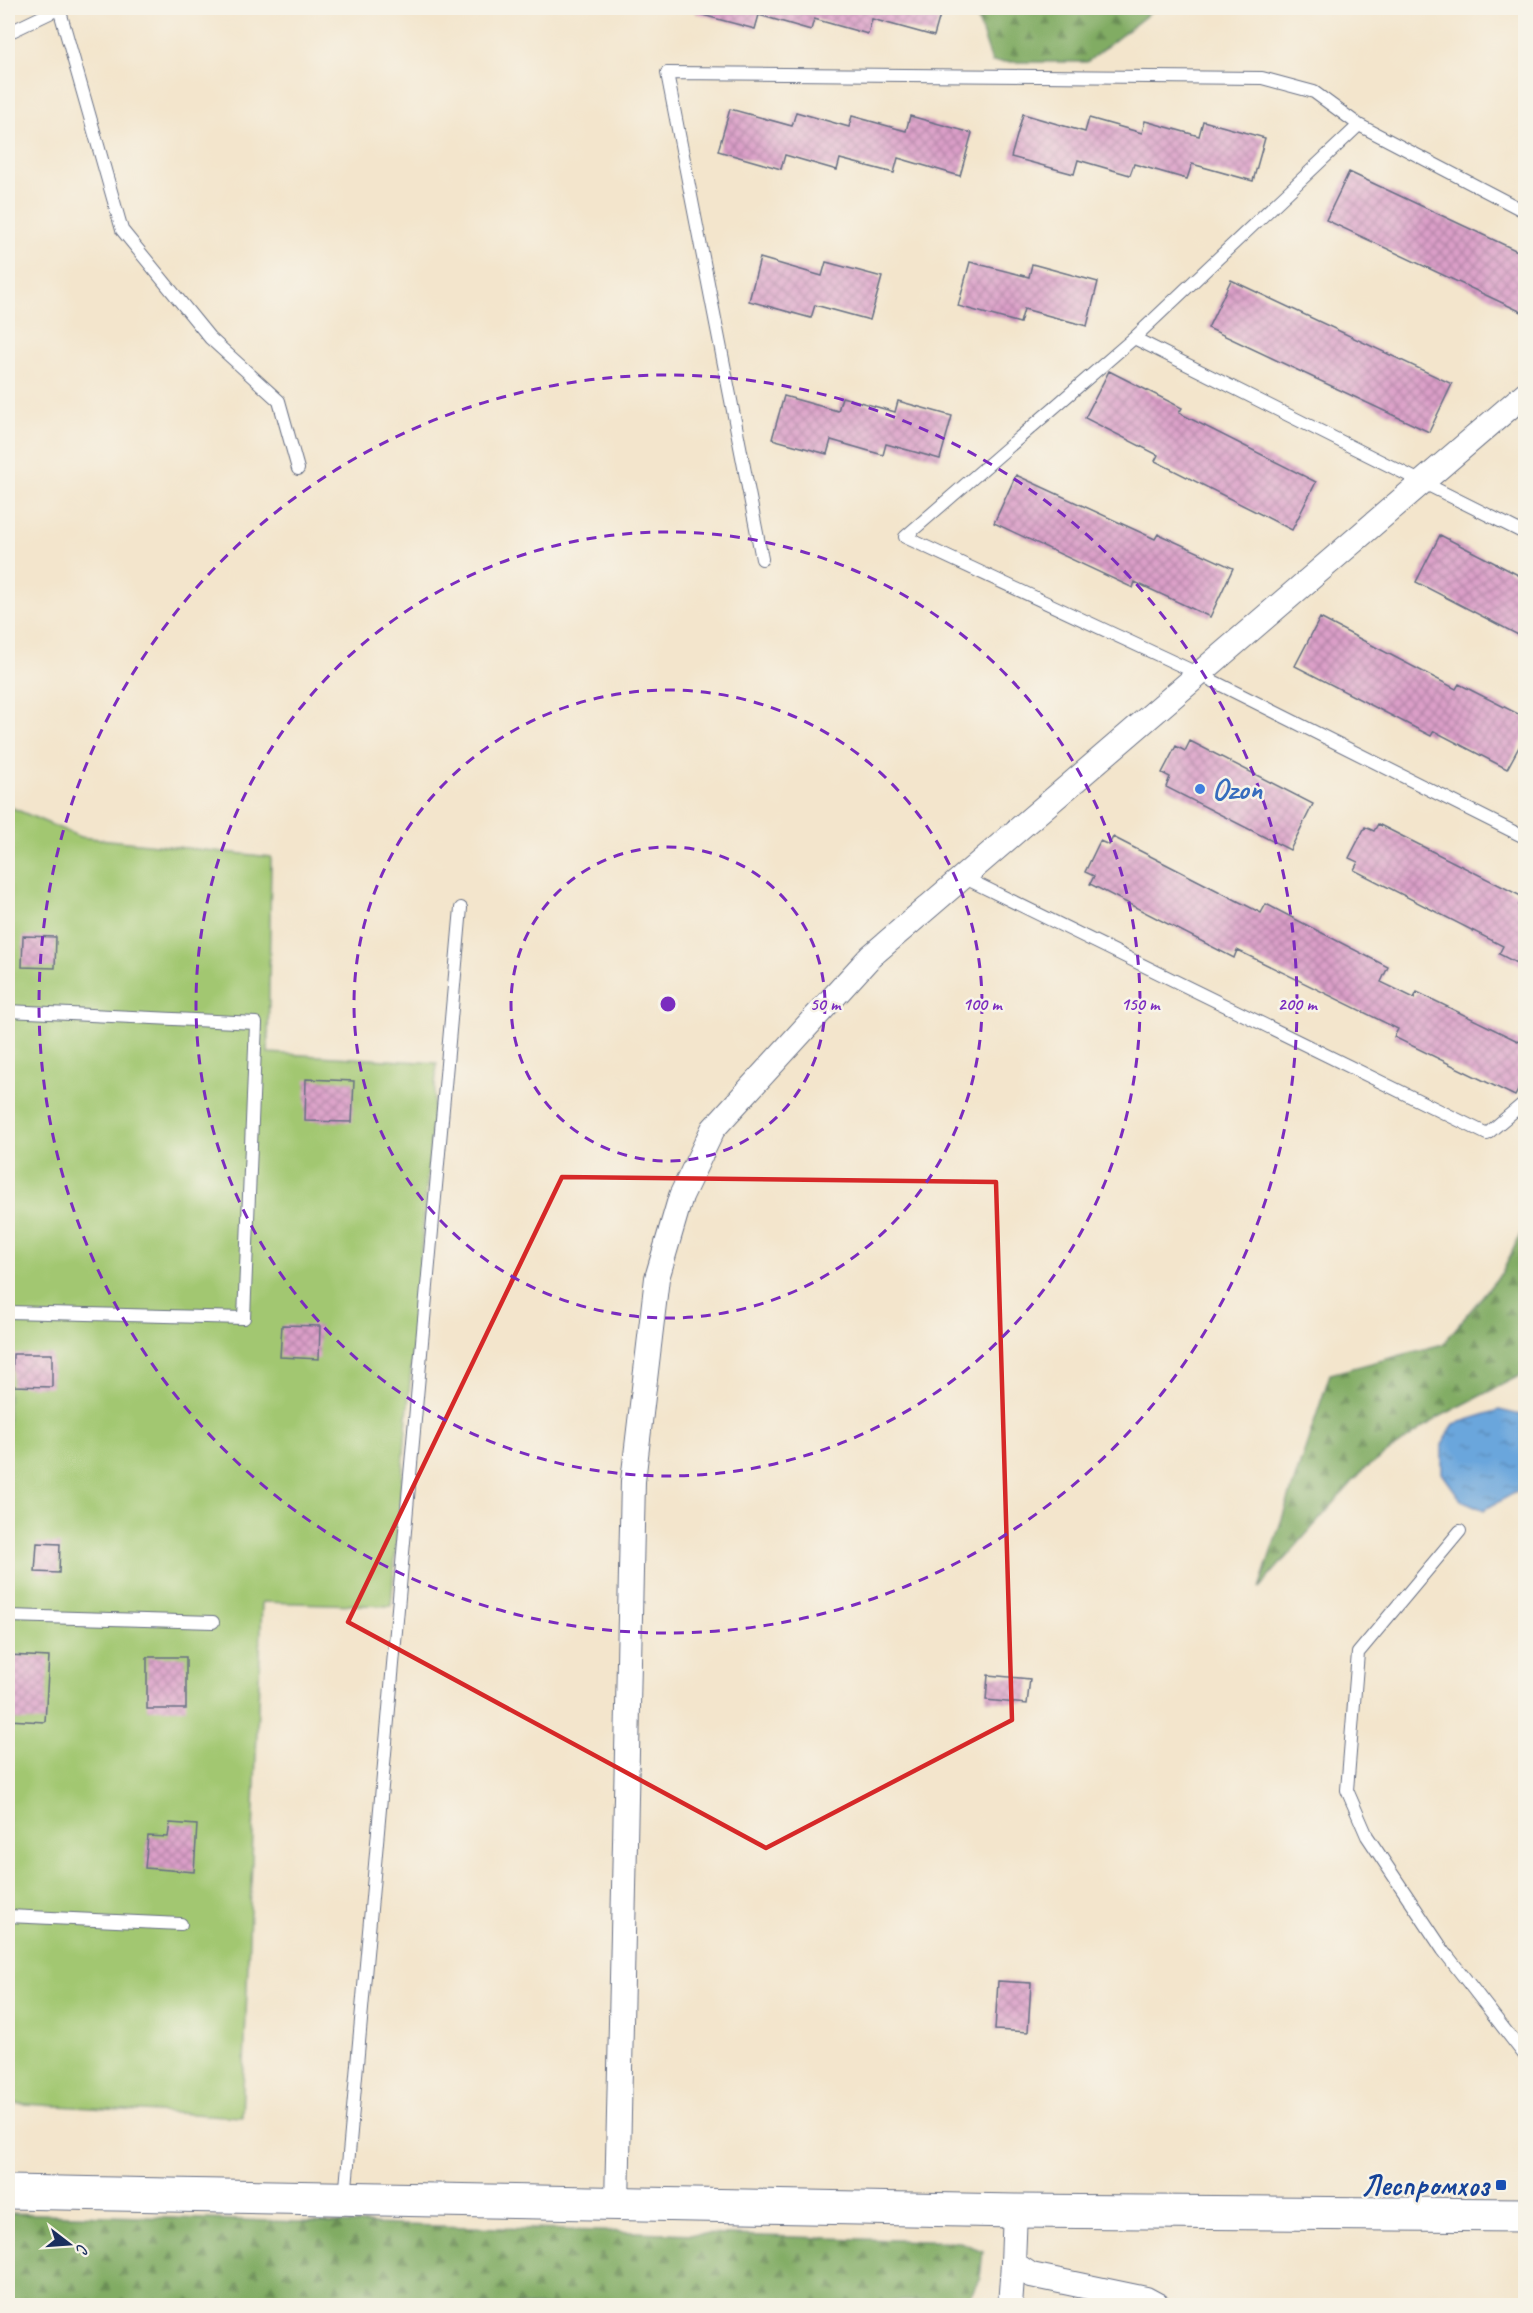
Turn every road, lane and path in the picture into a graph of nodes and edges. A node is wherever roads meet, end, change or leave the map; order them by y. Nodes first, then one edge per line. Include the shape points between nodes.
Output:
1 (60, 8) edge
2 (8, 33) edge
3 (1359, 125) junction
4 (1526, 212) edge
5 (1134, 338) junction
6 (1526, 393) edge
7 (298, 469) dead end
8 (1422, 482) junction
9 (1526, 534) edge
10 (762, 559) dead end
11 (1199, 674) junction
12 (1526, 838) edge
13 (963, 877) junction
14 (461, 908) dead end
15 (8, 1011) edge
16 (1526, 1101) edge
17 (8, 1312) edge
18 (1460, 1531) dead end
19 (8, 1616) edge
20 (213, 1622) dead end
21 (8, 1916) edge
22 (181, 1924) dead end
23 (1526, 2057) edge
24 (8, 2192) edge
25 (345, 2199) junction
26 (617, 2204) junction
27 (1015, 2211) junction
28 (1526, 2215) edge
29 (1013, 2263) junction
30 (1010, 2306) edge
31 (1160, 2306) edge

1 - 2 lane
1 - 7 lane via 122,230 210,338 279,401
3 - 4 lane
3 - 5 lane
3 - 10 lane via 1314,92 1262,78 667,73
5 - 8 lane
5 - 11 lane via 905,537
6 - 8 street
8 - 9 lane
8 - 11 street
11 - 12 lane
11 - 13 street
13 - 16 lane via 1487,1134
13 - 26 street via 871,956 713,1129 681,1196 657,1278 633,1480
14 - 25 lane
15 - 17 lane via 256,1023 244,1318
18 - 23 lane via 1358,1653 1347,1790 1367,1836 1443,1950
19 - 20 lane
21 - 22 lane
24 - 25 main road
25 - 26 main road
26 - 27 main road
27 - 28 main road
27 - 29 street
29 - 30 street
29 - 31 street via 1031,2275 1146,2299

